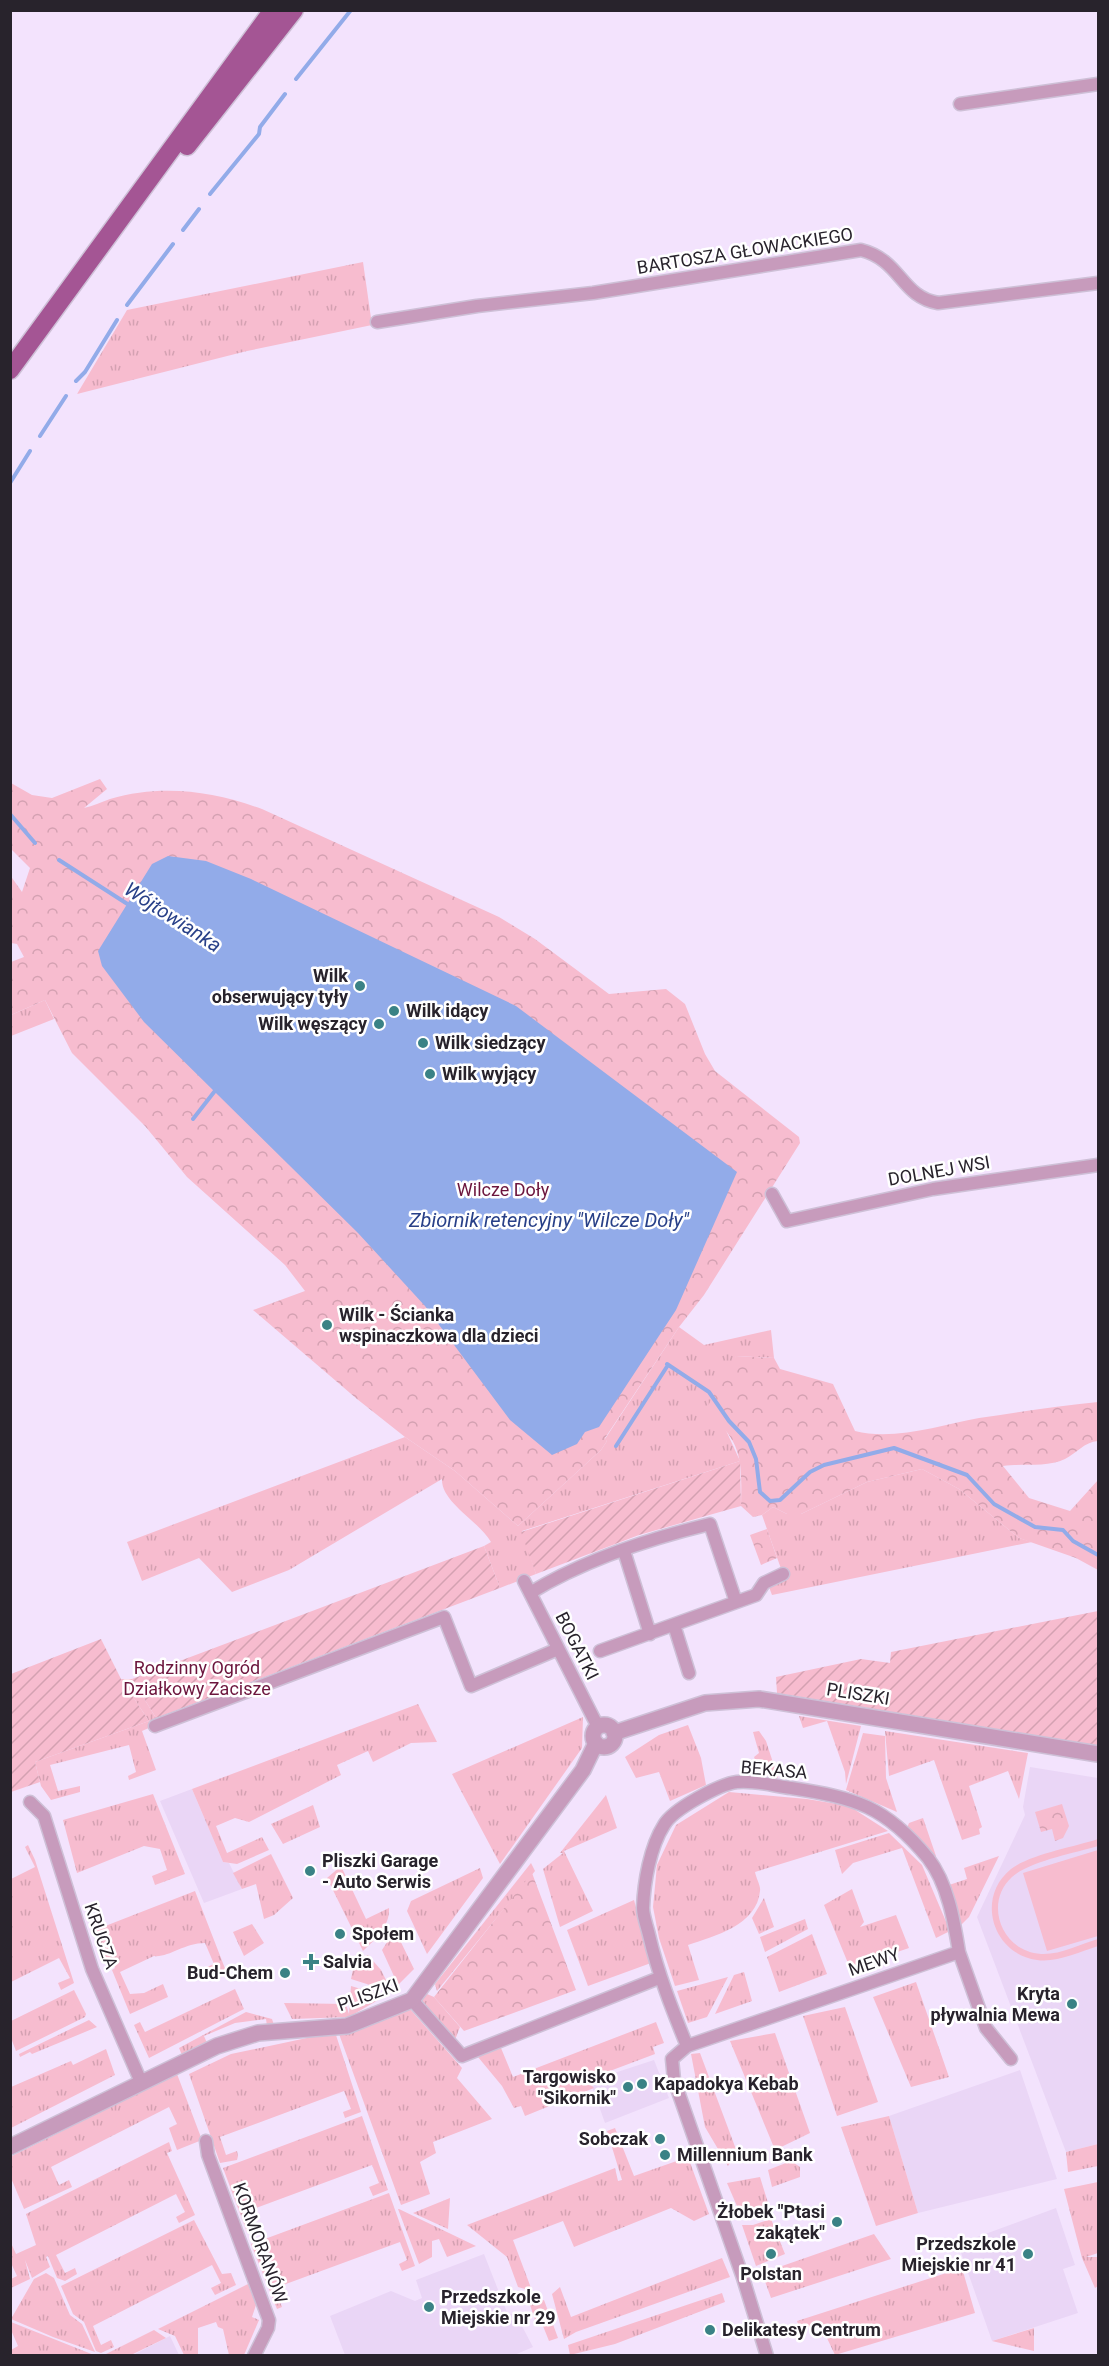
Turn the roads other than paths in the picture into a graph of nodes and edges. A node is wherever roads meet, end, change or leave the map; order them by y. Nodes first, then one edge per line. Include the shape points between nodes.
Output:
1 (273, 10) edge
2 (294, 10) edge
3 (1098, 84) edge
4 (960, 104) dead end
5 (139, 197) junction
6 (1098, 283) edge
7 (378, 322) dead end
8 (10, 370) edge
9 (1098, 1165) edge
10 (772, 1194) dead end
11 (624, 1551) junction
12 (783, 1574) dead end
13 (524, 1581) dead end
14 (530, 1593) junction
15 (736, 1602) junction
16 (674, 1625) junction
17 (650, 1634) junction
18 (558, 1650) junction
19 (600, 1651) dead end
20 (689, 1673) dead end
21 (155, 1726) dead end
22 (598, 1727) junction
23 (614, 1732) junction
24 (596, 1743) junction
25 (1098, 1754) edge
26 (30, 1802) dead end
27 (959, 1952) junction
28 (659, 1978) junction
29 (412, 2000) junction
30 (687, 2046) junction
31 (1011, 2059) dead end
32 (141, 2082) junction
33 (206, 2141) dead end
34 (10, 2148) edge
35 (254, 2355) edge
36 (767, 2355) edge

1 - 5 main road
2 - 5 main road via 181,153
3 - 4 street
5 - 8 main road
6 - 7 street, BARTOSZA GŁOWACKIEGO via 938,303 919,297 887,261 861,250 593,293
9 - 10 street, DOLNEJ WSI via 949,1186 787,1221
11 - 14 street via 575,1567
11 - 15 street via 710,1524
11 - 17 street
12 - 15 street via 764,1583 756,1595
13 - 14 street, BOGATKI
14 - 18 street, BOGATKI
15 - 16 street
16 - 17 street
16 - 20 street
17 - 19 street
18 - 21 street via 471,1686 444,1617
18 - 22 street, BOGATKI
22 - 23 street via 608,1726
22 - 24 street, PLISZKI via 593,1734
23 - 24 street, PLISZKI via 610,1745 602,1747
23 - 25 street, PLISZKI via 705,1703 746,1698
24 - 29 street, PLISZKI via 584,1770
26 - 32 street, KRUCZA via 44,1816 92,1969
27 - 28 street, BEKASA via 957,1932 940,1879 929,1860 880,1812 844,1797 737,1782 717,1788 664,1823 650,1860 643,1910
27 - 30 street, MEWY
27 - 31 street via 986,2028
28 - 29 street via 462,2056
28 - 30 street, BEKASA
29 - 32 street, PLISZKI via 347,2026 258,2033
30 - 36 street via 672,2059 674,2080
32 - 34 street, PLISZKI
33 - 35 street, KORMORANÓW via 269,2320

